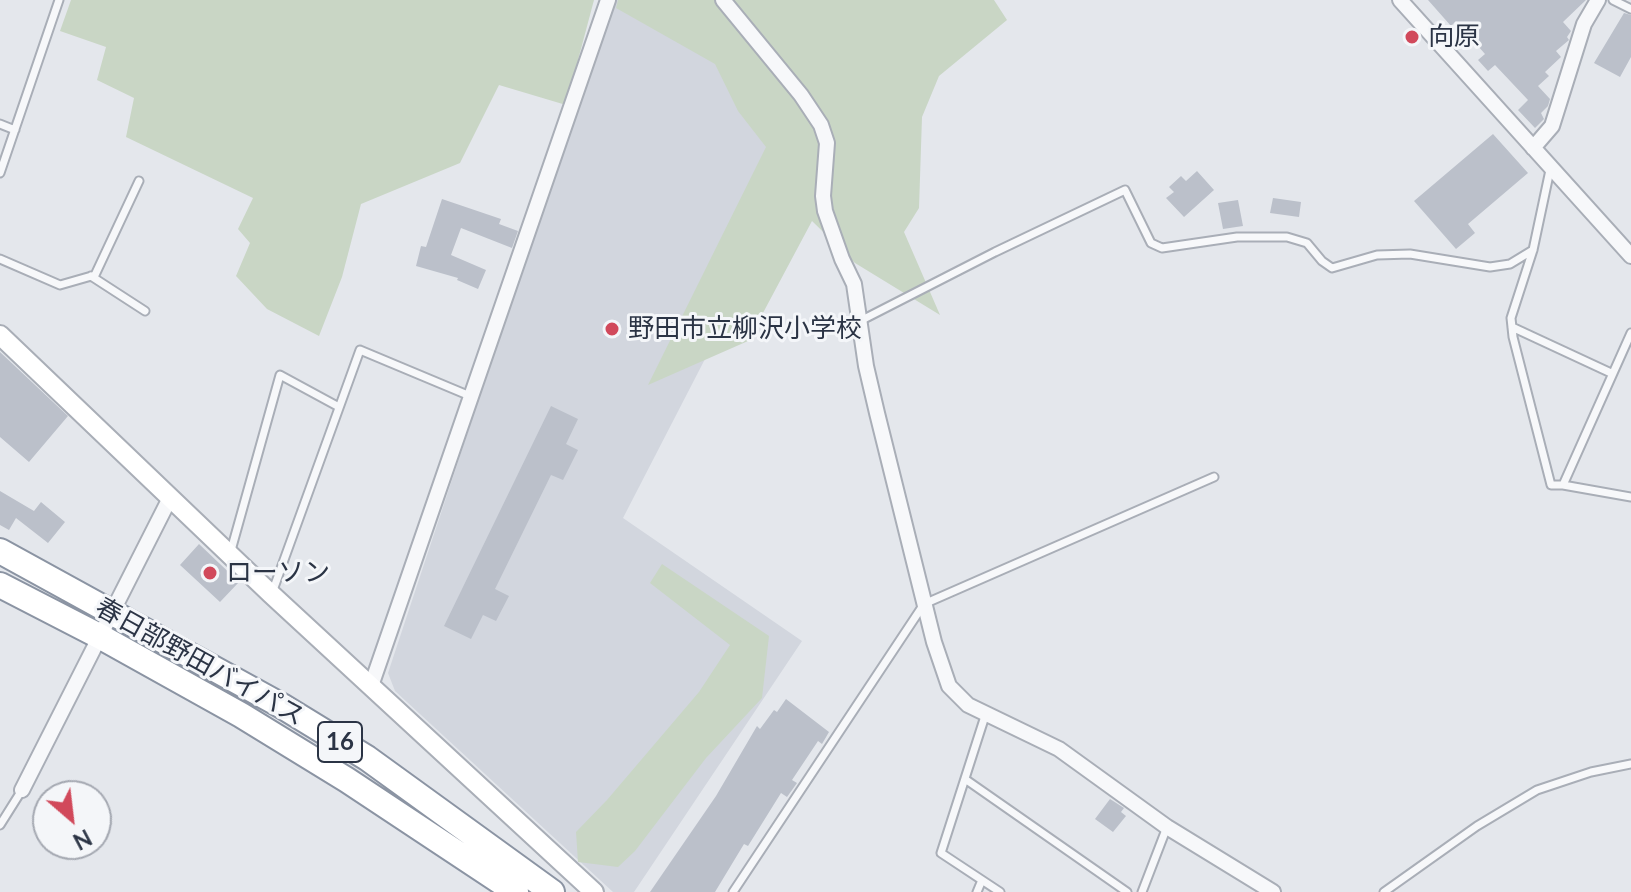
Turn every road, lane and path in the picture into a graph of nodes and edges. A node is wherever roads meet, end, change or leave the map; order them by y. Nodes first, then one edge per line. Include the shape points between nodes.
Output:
1 (59, 0) edge
2 (608, 0) edge
3 (723, 0) edge
4 (1400, 0) edge
5 (1598, 0) edge
6 (1613, 0) edge
7 (1631, 9) edge
8 (0, 124) edge
9 (15, 130) junction
10 (1533, 148) junction
11 (1551, 168) junction
12 (0, 173) edge
13 (139, 181) dead end
14 (1533, 250) junction
15 (1631, 256) edge
16 (0, 259) edge
17 (91, 276) junction
18 (145, 311) dead end
19 (860, 321) junction
20 (1512, 327) junction
21 (1631, 333) edge
22 (0, 335) edge
23 (1611, 373) junction
24 (470, 396) junction
25 (339, 407) junction
26 (1214, 477) dead end
27 (1563, 485) junction
28 (1631, 497) edge
29 (170, 498) junction
30 (0, 551) edge
31 (230, 555) junction
32 (0, 585) edge
33 (271, 594) junction
34 (924, 604) junction
35 (114, 613) junction
36 (101, 637) junction
37 (371, 686) junction
38 (986, 713) junction
39 (1631, 764) edge
40 (965, 779) junction
41 (22, 790) joint
42 (0, 825) edge
43 (1167, 827) junction
44 (982, 880) junction
45 (516, 892) edge
46 (552, 892) edge
47 (594, 892) edge
48 (733, 892) edge
49 (977, 892) edge
50 (1000, 892) edge
51 (1127, 892) edge
52 (1142, 892) edge
53 (1273, 892) edge
54 (1384, 892) edge

1 - 9 lane
2 - 24 street
3 - 19 street via 821,125 827,143 825,211 854,284
4 - 10 street
5 - 10 street via 1584,24 1552,126
6 - 7 lane
8 - 9 lane
9 - 12 lane
10 - 11 street
11 - 14 lane
11 - 15 street
13 - 17 lane
14 - 19 lane via 1510,264 1490,267 1410,254 1377,255 1332,268 1307,243 1287,237 1237,237 1162,248 1151,243 1125,190
14 - 20 lane
16 - 17 lane via 60,285
17 - 18 lane
19 - 34 street
20 - 23 lane
20 - 27 lane via 1551,485
21 - 23 lane
22 - 29 street
23 - 27 lane
24 - 25 lane via 360,350
24 - 37 street
25 - 31 lane via 280,375
25 - 33 lane
26 - 34 lane
27 - 28 lane
29 - 31 street
29 - 35 street
30 - 35 highway, 春日部野田バイパス / 16
31 - 33 street
32 - 36 highway, 春日部野田バイパス / 16
33 - 37 street
34 - 38 street via 949,686 968,705
34 - 48 lane
35 - 36 street
35 - 46 highway, 春日部野田バイパス / 16 via 367,758
36 - 41 street
36 - 45 highway, 春日部野田バイパス / 16 via 241,715
37 - 47 street
38 - 40 lane
38 - 43 street via 1059,749
39 - 54 lane via 1537,790
40 - 44 lane via 941,853
40 - 51 lane
41 - 42 lane
43 - 52 lane
43 - 53 street
44 - 49 lane
44 - 50 lane

